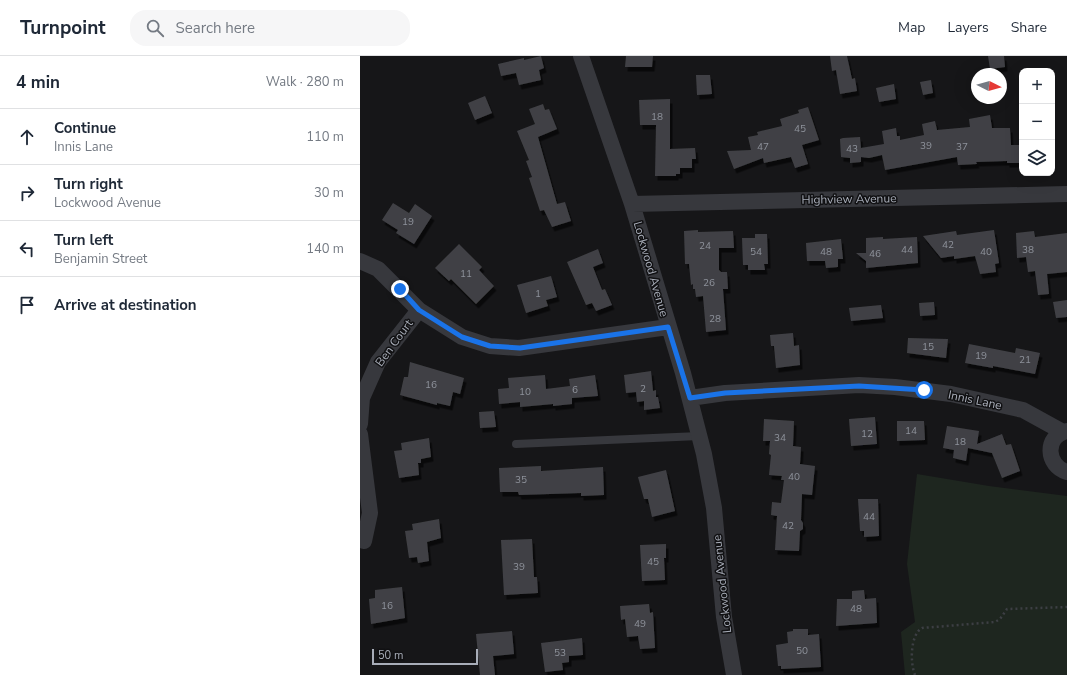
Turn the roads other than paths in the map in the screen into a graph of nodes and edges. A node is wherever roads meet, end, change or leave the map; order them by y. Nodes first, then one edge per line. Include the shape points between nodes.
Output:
1 (581, 56) edge
2 (1067, 194) edge
3 (632, 204) junction
4 (360, 261) edge
5 (419, 310) junction
6 (668, 327) junction
7 (690, 398) junction
8 (360, 424) edge
9 (1065, 431) edge
10 (360, 434) edge
11 (699, 436) junction
12 (516, 444) dead end
13 (1067, 472) edge
14 (364, 541) dead end
15 (734, 675) edge

1 - 3 street, Lockwood Avenue
2 - 3 street, Highview Avenue
3 - 6 street, Lockwood Avenue
4 - 5 street via 378,269
5 - 6 street via 462,337 490,346 520,348
5 - 8 street, Ben Court via 378,362 362,398
6 - 7 street, Lockwood Avenue
7 - 9 street, Innis Lane via 725,393 859,386 895,387 951,394 1023,410
7 - 11 street, Lockwood Avenue
9 - 13 street, Innis Lane via 1053,440 1050,453 1055,465
10 - 14 street via 370,513
11 - 12 lane
11 - 15 street, Lockwood Avenue via 714,508 724,617

